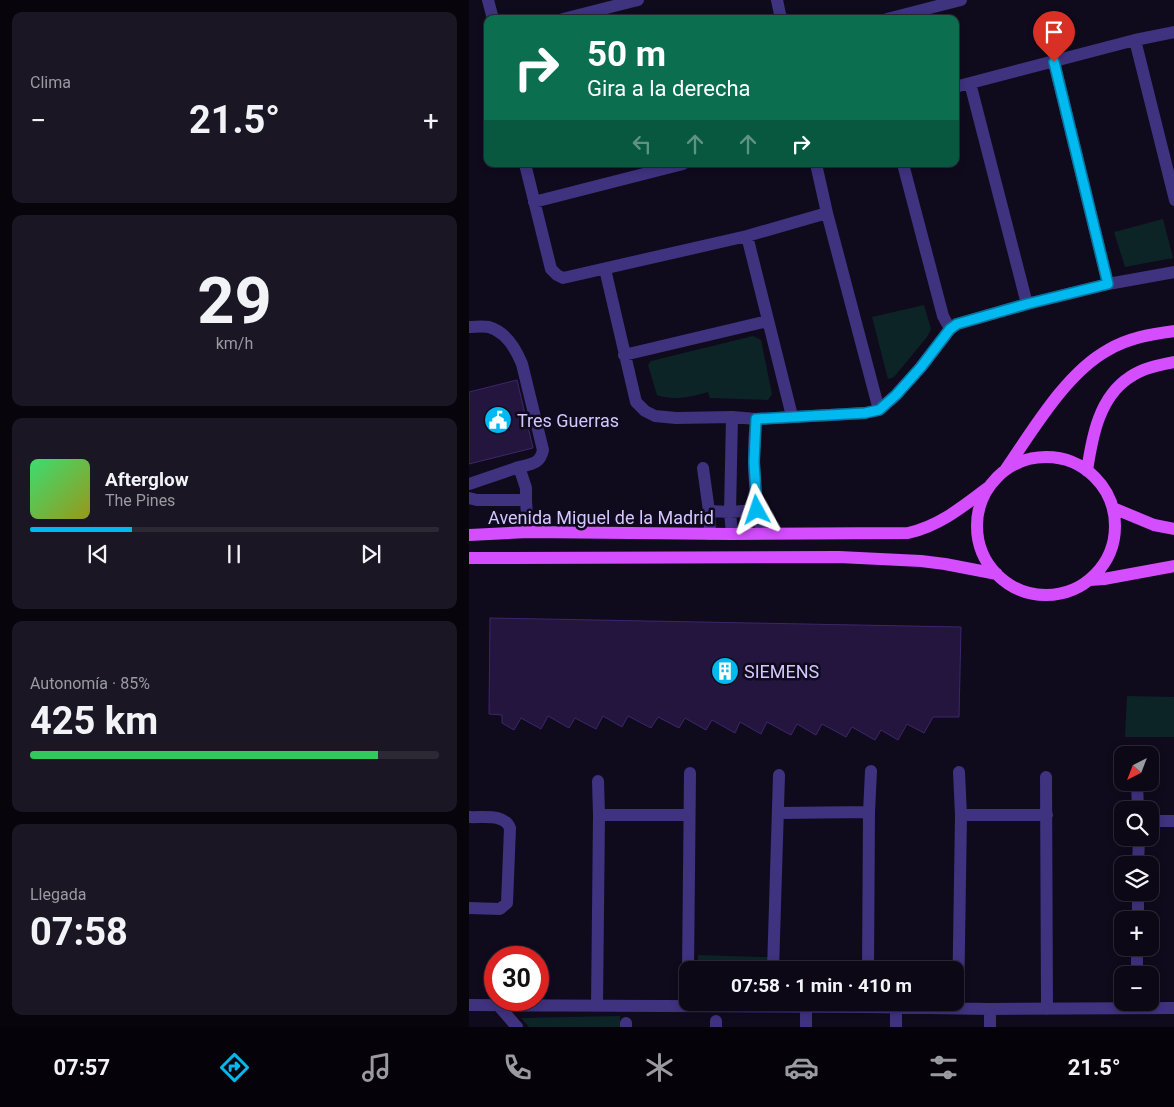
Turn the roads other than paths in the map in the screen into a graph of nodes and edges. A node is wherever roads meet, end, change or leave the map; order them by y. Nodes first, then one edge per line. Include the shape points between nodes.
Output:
1 (488, 0) edge
2 (639, 0) edge
3 (777, 0) edge
4 (961, 0) edge
5 (492, 15) edge
6 (579, 15) edge
7 (780, 15) edge
8 (903, 15) edge
9 (1174, 32) edge
10 (1135, 40) junction
11 (1054, 62) junction
12 (970, 83) junction
13 (959, 86) edge
14 (526, 167) edge
15 (671, 167) edge
16 (817, 167) edge
17 (904, 167) edge
18 (1174, 200) edge
19 (534, 202) junction
20 (827, 213) junction
21 (747, 236) junction
22 (605, 269) junction
23 (1174, 272) edge
24 (1108, 284) junction
25 (1027, 304) junction
26 (768, 320) junction
27 (469, 327) edge
28 (950, 329) junction
29 (1174, 331) edge
30 (624, 355) junction
31 (1174, 362) edge
32 (879, 410) junction
33 (792, 416) junction
34 (732, 417) junction
35 (756, 419) junction
36 (519, 467) junction
37 (703, 468) dead end
38 (1087, 470) junction
39 (1004, 471) junction
40 (469, 484) edge
41 (990, 486) junction
42 (469, 498) edge
43 (526, 500) junction
44 (1113, 508) junction
45 (757, 510) junction
46 (709, 511) junction
47 (730, 512) junction
48 (1174, 530) edge
49 (528, 532) junction
50 (762, 533) junction
51 (710, 534) junction
52 (732, 534) junction
53 (469, 535) edge
54 (469, 558) edge
55 (1174, 566) edge
56 (997, 574) junction
57 (1090, 580) junction
58 (871, 771) dead end
59 (959, 772) dead end
60 (690, 773) dead end
61 (779, 775) dead end
62 (1046, 777) dead end
63 (598, 781) dead end
64 (869, 812) junction
65 (778, 813) junction
66 (599, 815) junction
67 (689, 815) junction
68 (961, 815) junction
69 (1047, 815) junction
70 (469, 817) edge
71 (1159, 821) edge
72 (1174, 821) edge
73 (469, 908) edge
74 (688, 961) edge
75 (773, 961) edge
76 (868, 961) edge
77 (959, 961) edge
78 (679, 1004) edge
79 (469, 1005) edge
80 (484, 1005) edge
81 (549, 1006) edge
82 (597, 1006) junction
83 (1114, 1006) edge
84 (1159, 1007) edge
85 (964, 1008) edge
86 (1174, 1008) edge
87 (1047, 1009) junction
88 (990, 1010) junction
89 (503, 1011) edge
90 (806, 1011) edge
91 (896, 1011) edge
92 (517, 1027) edge
93 (806, 1027) edge
94 (896, 1027) edge
95 (989, 1027) edge

1 - 5 street
2 - 6 street
3 - 7 street
4 - 8 street
9 - 10 street
10 - 11 street
10 - 18 street
11 - 12 street
11 - 24 street
12 - 13 street
12 - 25 street
14 - 19 street
15 - 19 street
16 - 20 street
17 - 28 street via 943,316
19 - 22 street via 551,270 563,278
20 - 21 street
20 - 32 street
21 - 22 street
21 - 26 street
22 - 30 street
23 - 24 street
24 - 25 street
25 - 28 street via 957,324
26 - 30 street
26 - 33 street
27 - 36 street via 489,327 504,334 522,364 543,450 536,463
28 - 32 street via 921,367
29 - 39 main road via 1123,342 1092,360 1040,419
30 - 34 street via 635,402 645,412 676,418
31 - 38 main road via 1144,370 1117,388 1105,404 1095,429
32 - 33 street
33 - 35 street
34 - 35 street
34 - 47 street
35 - 45 street
36 - 40 street
36 - 43 street
37 - 46 street
38 - 39 main road via 1064,460 1045,457 1027,460
38 - 44 main road via 1103,487
39 - 41 main road
41 - 50 main road, Avenida Miguel de la Madrid via 960,509 920,530
41 - 56 main road via 982,500 977,531 987,562
42 - 43 street
43 - 49 street
44 - 48 main road
44 - 57 main road via 1115,528 1112,547
45 - 47 street
45 - 50 street
46 - 47 street
46 - 51 street
47 - 52 street
49 - 51 main road, Avenida Miguel de la Madrid
49 - 53 main road, Avenida Miguel de la Madrid
50 - 52 main road, Avenida Miguel de la Madrid
51 - 52 main road, Avenida Miguel de la Madrid
54 - 56 main road via 839,557 921,561
55 - 57 main road
56 - 57 main road via 1026,592 1043,595 1060,594
58 - 64 street
59 - 68 street
60 - 67 street
61 - 65 street
62 - 69 street
63 - 66 street
64 - 65 street
64 - 76 street
65 - 75 street
66 - 67 street
66 - 82 street
67 - 74 street
68 - 69 street
68 - 77 street
69 - 87 street
70 - 73 street via 500,818 510,828 507,903 500,909
71 - 72 street
78 - 82 street
79 - 80 street
81 - 82 street
83 - 87 street
84 - 86 street
85 - 88 street
87 - 88 street
88 - 95 street
89 - 92 street
90 - 93 street
91 - 94 street

